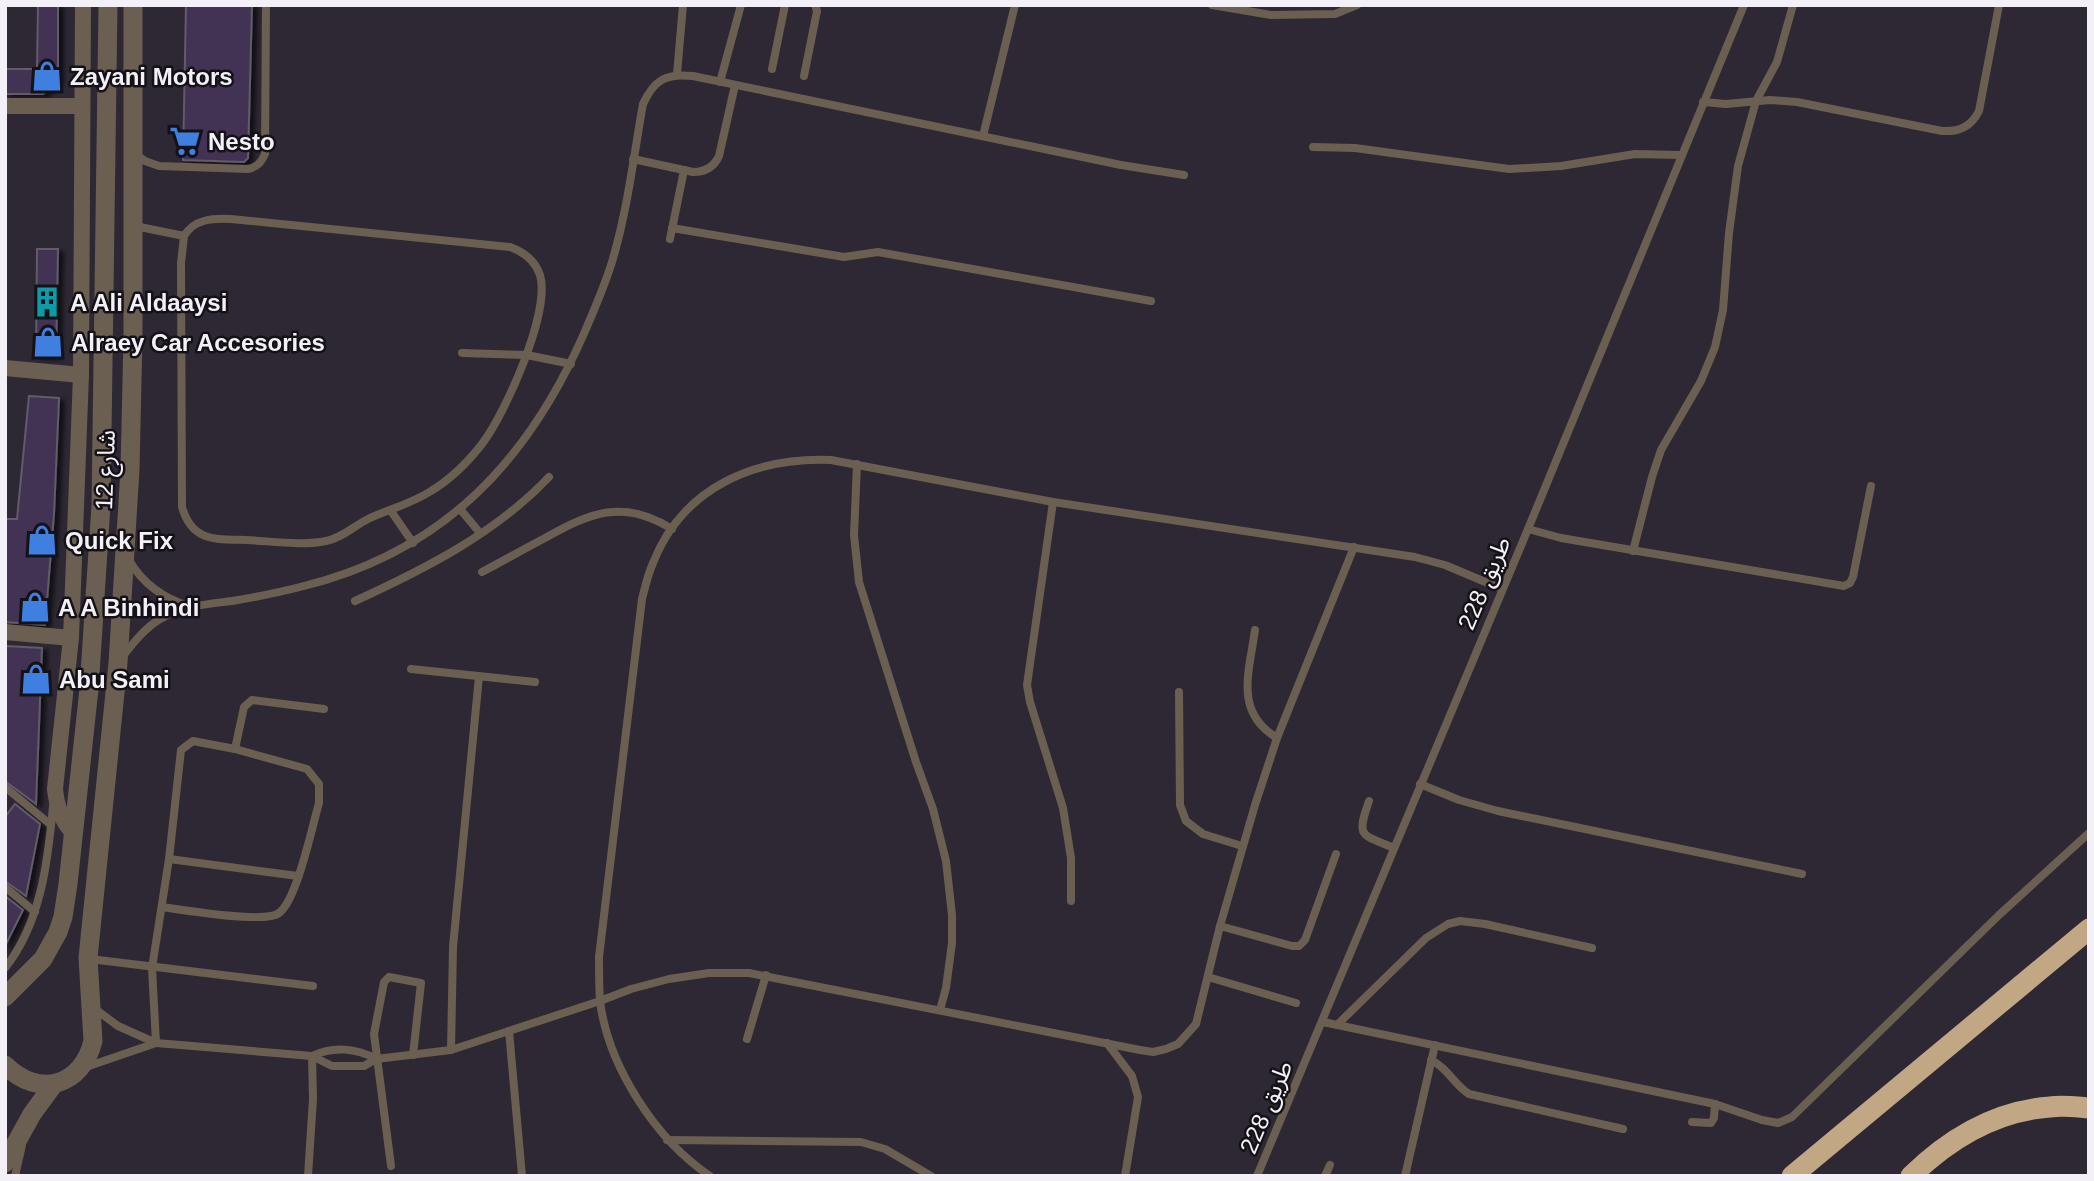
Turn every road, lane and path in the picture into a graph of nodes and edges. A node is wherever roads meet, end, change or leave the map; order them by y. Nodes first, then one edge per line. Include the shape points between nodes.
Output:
1 (83, 5) edge
2 (108, 5) edge
3 (133, 5) edge
4 (266, 5) edge
5 (683, 5) edge
6 (741, 5) edge
7 (785, 5) edge
8 (815, 5) edge
9 (1014, 5) edge
10 (1212, 5) edge
11 (1357, 5) edge
12 (1744, 5) edge
13 (1793, 5) edge
14 (1998, 5) edge
15 (772, 69) dead end
16 (677, 74) junction
17 (804, 76) dead end
18 (720, 82) junction
19 (735, 85) junction
20 (1756, 101) junction
21 (1703, 102) junction
22 (5, 106) edge
23 (82, 106) junction
24 (983, 136) junction
25 (1313, 147) dead end
26 (132, 151) junction
27 (1680, 155) junction
28 (633, 159) junction
29 (684, 170) junction
30 (1184, 175) dead end
31 (132, 226) junction
32 (672, 228) junction
33 (184, 236) junction
34 (670, 239) dead end
35 (1151, 301) dead end
36 (462, 353) dead end
37 (527, 355) junction
38 (571, 364) junction
39 (5, 368) edge
40 (81, 375) junction
41 (857, 464) junction
42 (549, 477) dead end
43 (1871, 486) dead end
44 (1053, 502) junction
45 (460, 509) junction
46 (391, 511) junction
47 (672, 529) junction
48 (1528, 529) junction
49 (480, 533) junction
50 (413, 542) junction
51 (1354, 547) junction
52 (1633, 551) junction
53 (126, 554) junction
54 (482, 572) dead end
55 (1502, 589) junction
56 (355, 601) dead end
57 (192, 607) junction
58 (1255, 630) dead end
59 (5, 632) edge
60 (71, 638) junction
61 (118, 663) junction
62 (411, 669) dead end
63 (479, 676) junction
64 (535, 682) dead end
65 (1179, 692) dead end
66 (324, 709) dead end
67 (1277, 738) junction
68 (235, 749) junction
69 (1420, 784) junction
70 (55, 789) junction
71 (6, 790) edge
72 (1369, 802) dead end
73 (51, 825) junction
74 (73, 833) junction
75 (2089, 833) edge
76 (1242, 846) junction
77 (1394, 848) junction
78 (1336, 854) dead end
79 (169, 859) junction
80 (1802, 874) dead end
81 (298, 876) junction
82 (5, 887) edge
83 (1071, 901) dead end
84 (162, 907) junction
85 (35, 912) junction
86 (1220, 926) junction
87 (2089, 929) edge
88 (1592, 948) dead end
89 (88, 958) junction
90 (5, 968) edge
91 (152, 968) junction
92 (766, 975) junction
93 (1208, 977) junction
94 (313, 986) dead end
95 (9, 989) edge
96 (600, 1002) junction
97 (1296, 1003) dead end
98 (91, 1006) junction
99 (940, 1010) junction
100 (1323, 1023) junction
101 (1336, 1025) junction
102 (509, 1031) junction
103 (747, 1039) dead end
104 (156, 1043) junction
105 (1107, 1043) junction
106 (1434, 1045) junction
107 (451, 1050) junction
108 (413, 1055) junction
109 (313, 1056) junction
110 (376, 1059) junction
111 (1431, 1059) junction
112 (5, 1065) edge
113 (79, 1070) junction
114 (54, 1084) junction
115 (1715, 1104) junction
116 (2089, 1108) edge
117 (1692, 1122) dead end
118 (25, 1124) junction
119 (1623, 1129) dead end
120 (667, 1140) junction
121 (5, 1163) edge
122 (1330, 1165) dead end
123 (391, 1166) dead end
124 (15, 1176) edge
125 (308, 1176) edge
126 (522, 1176) edge
127 (710, 1176) edge
128 (931, 1176) edge
129 (1125, 1176) edge
130 (1258, 1176) edge
131 (1325, 1176) edge
132 (1405, 1176) edge
133 (1792, 1176) edge
134 (1911, 1176) edge

1 - 23 street
2 - 74 street, شارع 12 via 100,540
3 - 26 street, شارع 12
4 - 26 lane via 262,162 248,169 166,166 152,164
5 - 16 lane
6 - 18 lane
7 - 15 lane
8 - 17 lane
9 - 24 lane
10 - 11 lane via 1270,15 1335,14
12 - 21 lane, طريق 228
13 - 20 lane via 1777,62
14 - 20 lane via 1979,111 1960,130 1942,131 1797,102
16 - 18 lane
16 - 28 lane via 649,90
18 - 19 lane
19 - 24 lane
19 - 29 lane via 717,161 703,171
20 - 21 lane
20 - 52 lane via 1738,166 1715,347 1661,450
21 - 27 lane, طريق 228
22 - 23 street
23 - 40 street
24 - 30 lane
25 - 27 lane via 1355,148 1509,169 1635,154
26 - 31 street, شارع 12
27 - 48 lane, طريق 228
28 - 29 lane
28 - 38 lane via 614,256
29 - 32 lane
31 - 33 lane
31 - 53 street, شارع 12
32 - 34 lane
32 - 35 lane via 844,257 878,252
33 - 37 lane via 194,225 218,218 510,247 534,263 541,283
33 - 46 lane via 181,507 190,526 217,539 318,542 337,538
36 - 37 lane
37 - 38 lane
37 - 46 lane via 496,425 469,460 433,490
38 - 45 lane via 520,446
39 - 40 street
40 - 60 street
41 - 44 lane
41 - 47 lane via 803,459 765,464 729,478 698,500
41 - 99 lane via 853,523 859,582 946,860 952,943
42 - 49 lane via 513,511
43 - 52 lane via 1853,577 1844,586
44 - 51 lane
44 - 83 lane via 1027,685 1063,808 1071,858
45 - 49 lane
45 - 50 lane
46 - 50 lane
47 - 54 lane via 645,515 601,512 573,522
47 - 96 lane via 653,562 642,599 599,957
48 - 52 lane
48 - 55 lane, طريق 228
49 - 56 lane via 424,568
50 - 57 lane via 382,560 324,582
51 - 55 lane via 1445,565
51 - 67 lane
53 - 57 lane via 139,575 158,592
53 - 61 street, شارع 12
55 - 69 lane, طريق 228
57 - 61 lane via 150,626
58 - 67 lane via 1247,698 1262,729
59 - 60 street
60 - 70 street
61 - 89 street, شارع 12
62 - 63 lane
63 - 64 lane
63 - 107 lane via 453,947
65 - 76 lane via 1180,805 1186,821 1203,834
66 - 68 lane via 252,700 244,707
67 - 76 lane
68 - 79 lane via 193,741 181,750
68 - 81 lane via 307,769 319,784 319,803
69 - 77 lane, طريق 228
69 - 80 lane via 1498,811
70 - 73 lane
70 - 74 street via 59,813
71 - 73 lane
72 - 77 lane via 1362,830 1367,837
73 - 85 lane
74 - 95 street, شارع 12 via 58,932 43,959
75 - 115 lane via 1792,1117 1778,1123
76 - 86 lane
77 - 100 lane, طريق 228
78 - 86 lane via 1299,946
79 - 81 lane
79 - 84 lane
81 - 84 lane via 285,907 271,917
82 - 85 lane
84 - 91 lane
85 - 90 lane
86 - 93 lane
87 - 133 highway
88 - 101 lane via 1485,923 1448,924 1426,938
89 - 91 lane
89 - 98 street, شارع 12
91 - 94 lane
91 - 104 lane
92 - 96 lane via 709,973 669,979
92 - 99 lane
92 - 103 lane
93 - 97 lane
93 - 105 lane via 1196,1024 1178,1044 1153,1052
96 - 102 lane
96 - 120 lane via 611,1044 646,1112
98 - 104 lane via 118,1026
98 - 113 street, شارع 12 via 93,1041
99 - 105 lane
100 - 101 lane
100 - 130 lane, طريق 228
101 - 106 lane
102 - 107 lane
102 - 126 lane
104 - 109 lane
104 - 113 lane
105 - 129 lane via 1136,1086
106 - 111 lane
106 - 115 lane
107 - 108 lane
108 - 110 lane
108 - 110 lane via 421,983 390,978 384,982 374,1034
109 - 110 lane via 341,1049
109 - 110 lane via 340,1066 364,1066
109 - 125 lane
110 - 123 lane
111 - 119 lane via 1469,1094
111 - 132 lane
112 - 114 street via 27,1081
113 - 114 street
114 - 118 street
115 - 117 lane via 1710,1124
116 - 134 highway via 2051,1107 2000,1116 1956,1138
118 - 121 street
118 - 124 lane
120 - 127 lane
120 - 128 lane via 861,1142 885,1149
122 - 131 lane

